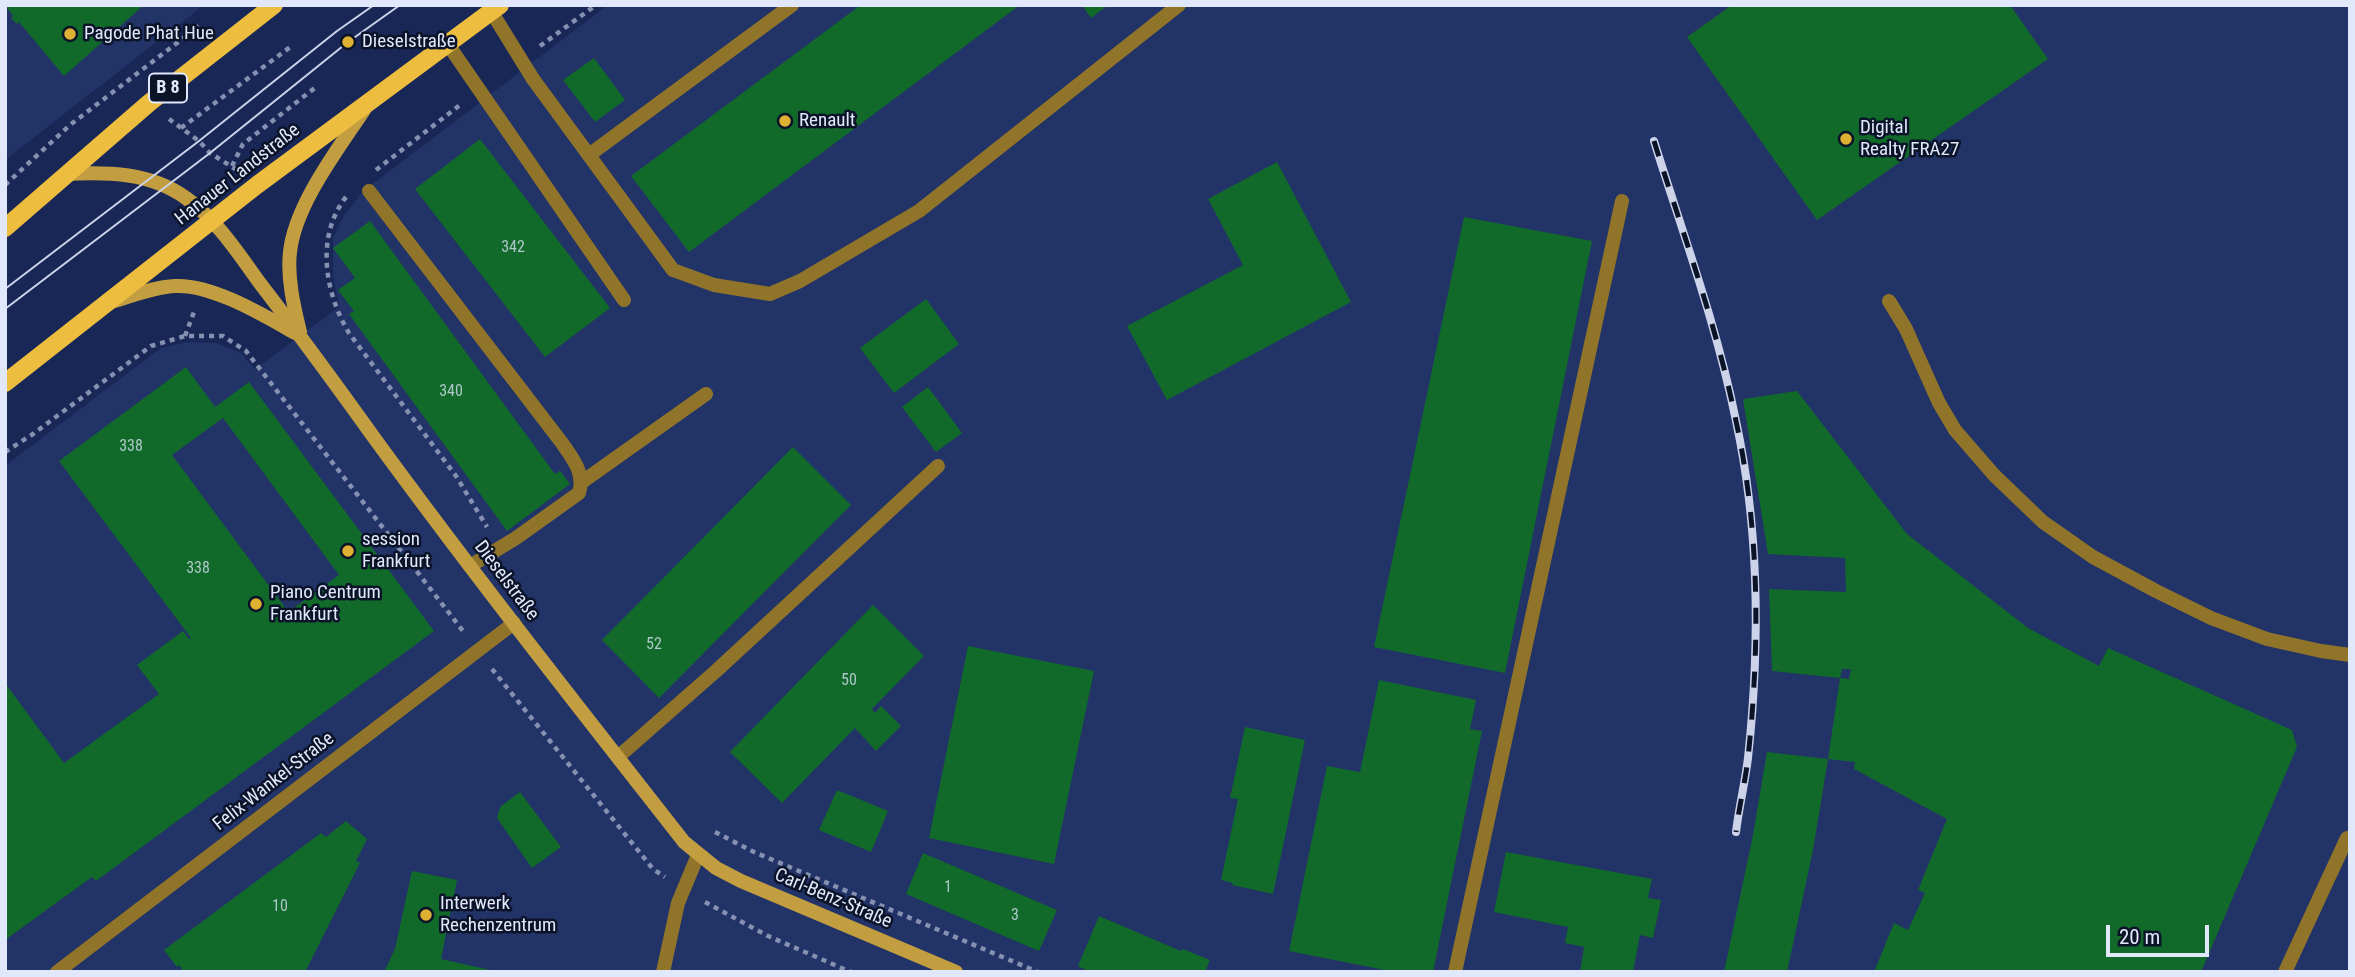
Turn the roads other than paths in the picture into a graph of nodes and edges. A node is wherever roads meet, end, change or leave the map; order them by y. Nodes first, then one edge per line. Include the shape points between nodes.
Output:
1 (274, 5) edge
2 (792, 5) edge
3 (1179, 5) edge
4 (496, 8) edge
5 (447, 43) junction
6 (367, 105) junction
7 (589, 155) junction
8 (65, 174) junction
9 (369, 191) dead end
10 (1622, 201) dead end
11 (212, 222) junction
12 (5, 228) edge
13 (624, 300) dead end
14 (1889, 301) dead end
15 (110, 303) junction
16 (301, 337) junction
17 (5, 383) edge
18 (706, 394) dead end
19 (938, 466) dead end
20 (582, 482) junction
21 (470, 566) junction
22 (514, 623) junction
23 (2350, 655) edge
24 (618, 757) junction
25 (2347, 838) dead end
26 (698, 855) junction
27 (57, 972) edge
28 (663, 972) edge
29 (956, 972) edge
30 (1455, 972) edge
31 (2285, 972) edge

1 - 8 main road, B 8
2 - 7 street
3 - 7 street via 919,211 770,294 715,285 673,270
4 - 5 main road, Hanauer Landstraße
4 - 7 street via 520,60
5 - 6 main road, Hanauer Landstraße
5 - 13 street
6 - 11 main road, Hanauer Landstraße
6 - 16 main road via 316,184 293,236 290,273
8 - 11 main road, Dieselstraße via 105,172 149,178 188,199
8 - 12 main road, B 8
9 - 20 street via 562,443
10 - 30 street
11 - 15 main road, Hanauer Landstraße
11 - 16 main road, Dieselstraße
14 - 23 street via 1955,430 2043,522 2093,557 2211,618 2267,639
15 - 16 main road via 161,287 191,286
15 - 17 main road, Hanauer Landstraße
16 - 21 main road, Dieselstraße
18 - 20 street
19 - 24 street
20 - 21 street via 579,493
21 - 22 main road, Dieselstraße
22 - 24 main road, Dieselstraße
22 - 27 street, Felix-Wankel-Straße
24 - 26 main road, Dieselstraße
25 - 31 street
26 - 28 street via 682,889
26 - 29 main road, Carl-Benz-Straße via 741,881

